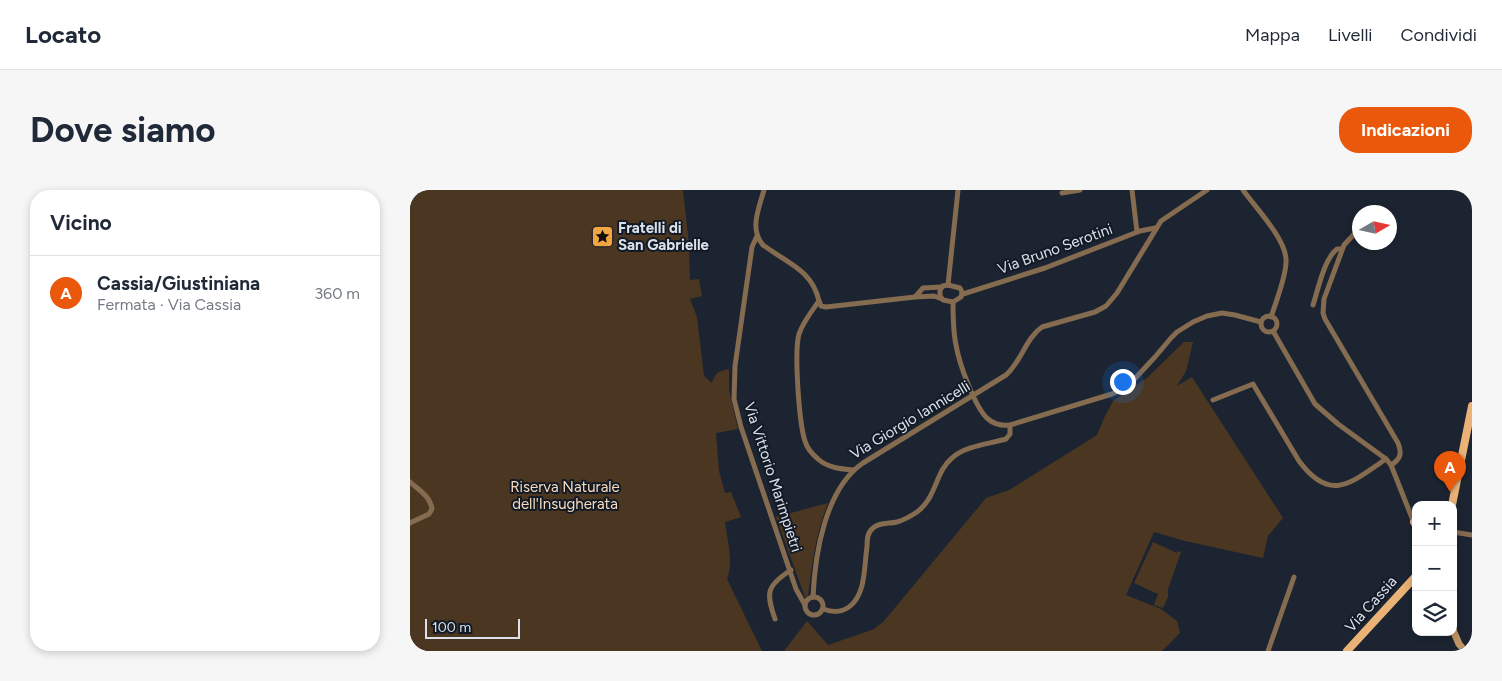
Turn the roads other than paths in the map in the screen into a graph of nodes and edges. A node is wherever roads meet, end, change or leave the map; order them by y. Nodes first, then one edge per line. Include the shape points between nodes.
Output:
1 (764, 190) edge
2 (958, 190) edge
3 (1080, 190) edge
4 (1132, 190) edge
5 (1207, 190) edge
6 (1243, 190) edge
7 (1062, 192) dead end
8 (1156, 228) junction
9 (1137, 232) junction
10 (757, 236) junction
11 (1352, 236) edge
12 (1342, 249) junction
13 (948, 286) junction
14 (941, 287) junction
15 (962, 294) junction
16 (915, 298) junction
17 (942, 299) junction
18 (818, 302) junction
19 (953, 302) junction
20 (1313, 305) dead end
21 (1272, 317) junction
22 (1261, 322) junction
23 (1274, 331) junction
24 (974, 396) junction
25 (1213, 400) dead end
26 (1472, 406) edge
27 (1010, 425) junction
28 (1386, 459) junction
29 (1391, 465) junction
30 (854, 470) junction
31 (410, 482) edge
32 (1453, 501) edge
33 (1412, 518) edge
34 (410, 523) edge
35 (1457, 533) edge
36 (1472, 535) edge
37 (790, 570) junction
38 (1294, 577) dead end
39 (1412, 580) edge
40 (813, 597) junction
41 (805, 605) junction
42 (823, 609) junction
43 (775, 619) dead end
44 (1456, 636) edge
45 (1268, 651) edge
46 (1347, 651) edge
47 (1465, 651) edge

1 - 10 street via 756,224
2 - 13 street
3 - 7 street
4 - 9 street
5 - 8 street, Via Giorgio Iannicelli via 1166,216
6 - 21 street via 1285,252 1286,266
8 - 9 street, Via Bruno Serotini
8 - 24 street, Via Giorgio Iannicelli via 1109,304 1095,312 1042,327 1010,372
9 - 15 street, Via Bruno Serotini via 1045,268
10 - 18 street via 763,245 806,274
10 - 37 street, Via Vittorio Marimpietri via 752,245 735,366 734,399 740,427
11 - 12 street
12 - 20 street via 1331,254
12 - 29 street via 1324,299 1323,313 1399,446 1399,458
13 - 14 street
13 - 15 street via 958,288
14 - 16 street via 923,288
14 - 17 street
15 - 19 street
16 - 17 street via 934,296
16 - 18 street via 827,307
17 - 19 street
18 - 30 street, Via Giorgio Iannicelli via 803,326 797,345 803,434 809,449 820,461 834,468
19 - 24 street via 957,350
21 - 22 street via 1265,317
21 - 23 street via 1276,323
22 - 23 street via 1264,331
22 - 27 street via 1222,313 1192,322 1177,332 1126,387
23 - 28 street via 1315,404
24 - 27 street via 989,420 999,425
24 - 30 street, Via Giorgio Iannicelli
25 - 28 street via 1253,384 1305,468 1326,485 1335,487 1349,483
26 - 32 main road
27 - 42 street via 1006,439 965,450 953,457 944,467 929,500 917,512 872,529 858,597 842,610 832,612
28 - 29 street
29 - 33 street
30 - 40 street via 835,499 823,528 815,562
31 - 34 street via 426,496 432,509 429,514
35 - 36 street
37 - 41 street, Via Vittorio Marimpietri
37 - 43 street via 775,581 769,591
38 - 45 street
39 - 46 main road, Via Cassia
40 - 41 street
40 - 42 street via 821,600
41 - 42 street via 806,611 814,616
44 - 47 street

